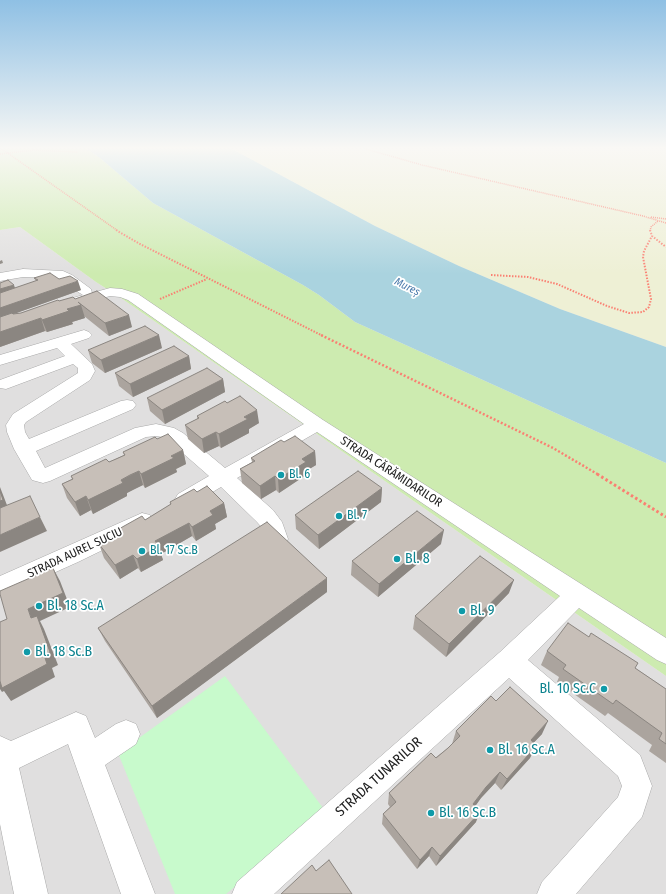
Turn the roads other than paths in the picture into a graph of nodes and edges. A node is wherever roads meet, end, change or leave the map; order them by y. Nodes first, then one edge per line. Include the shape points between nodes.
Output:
1 (0, 278) edge
2 (92, 297) junction
3 (64, 306) edge
4 (84, 335) dead end
5 (60, 342) junction
6 (76, 357) junction
7 (0, 360) edge
8 (6, 384) dead end
9 (128, 405) dead end
10 (317, 424) junction
11 (24, 449) junction
12 (225, 477) junction
13 (277, 539) edge
14 (0, 587) edge
15 (578, 594) junction
16 (666, 652) edge
17 (509, 661) junction
18 (126, 734) dead end
19 (1, 756) edge
20 (89, 759) junction
21 (31, 894) edge
22 (138, 894) edge
23 (249, 894) edge
24 (554, 894) edge

1 - 2 street via 23,273 58,274
2 - 3 street
2 - 10 street, STRADA CĂRĂMIDARILOR via 117,292 128,294
4 - 5 street
5 - 6 street
5 - 7 street
6 - 8 street
6 - 11 street via 86,367 84,376 20,418 15,424
9 - 11 street
10 - 12 street, STRADA AUREL SUCIU
10 - 15 street, STRADA CĂRĂMIDARILOR
11 - 12 street via 39,475 43,476 142,432 156,430 176,437
12 - 13 street via 265,516 274,528
12 - 14 street, STRADA AUREL SUCIU via 163,511
15 - 16 street, STRADA CĂRĂMIDARILOR
15 - 17 street, STRADA TUNARILOR
17 - 23 street, STRADA TUNARILOR
17 - 24 street via 629,766 637,786 631,806
18 - 20 street
19 - 20 street via 76,726
19 - 21 street
20 - 22 street

